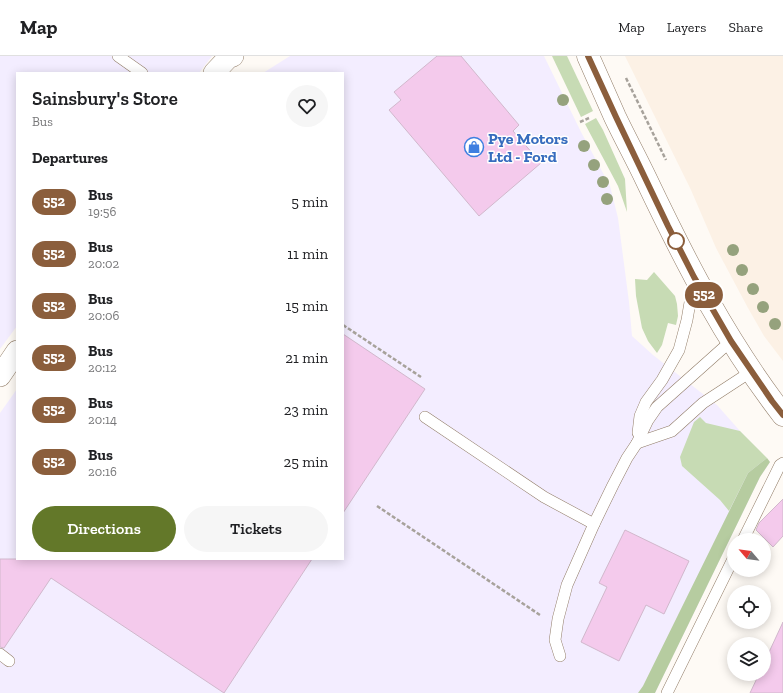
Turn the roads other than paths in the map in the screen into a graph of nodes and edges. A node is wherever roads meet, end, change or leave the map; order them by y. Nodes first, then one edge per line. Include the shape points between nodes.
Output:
1 (118, 56) edge
2 (233, 56) edge
3 (588, 56) edge
4 (141, 72) edge
5 (215, 72) edge
6 (694, 277) junction
7 (731, 341) junction
8 (16, 352) edge
9 (752, 371) junction
10 (0, 376) edge
11 (783, 415) edge
12 (425, 417) dead end
13 (636, 443) junction
14 (783, 463) edge
15 (594, 524) junction
16 (746, 533) edge
17 (727, 572) edge
18 (560, 656) dead end
19 (667, 693) edge

1 - 4 lane
2 - 5 street
3 - 6 highway
6 - 7 highway
6 - 13 lane via 687,320 678,350 672,364 646,402 640,416
7 - 9 highway
7 - 13 lane via 657,408
8 - 10 street
9 - 11 highway
9 - 13 lane via 703,403 672,431
12 - 15 lane via 544,497
13 - 15 lane
14 - 16 lane
15 - 18 lane via 567,585 558,619 556,640
17 - 19 lane

